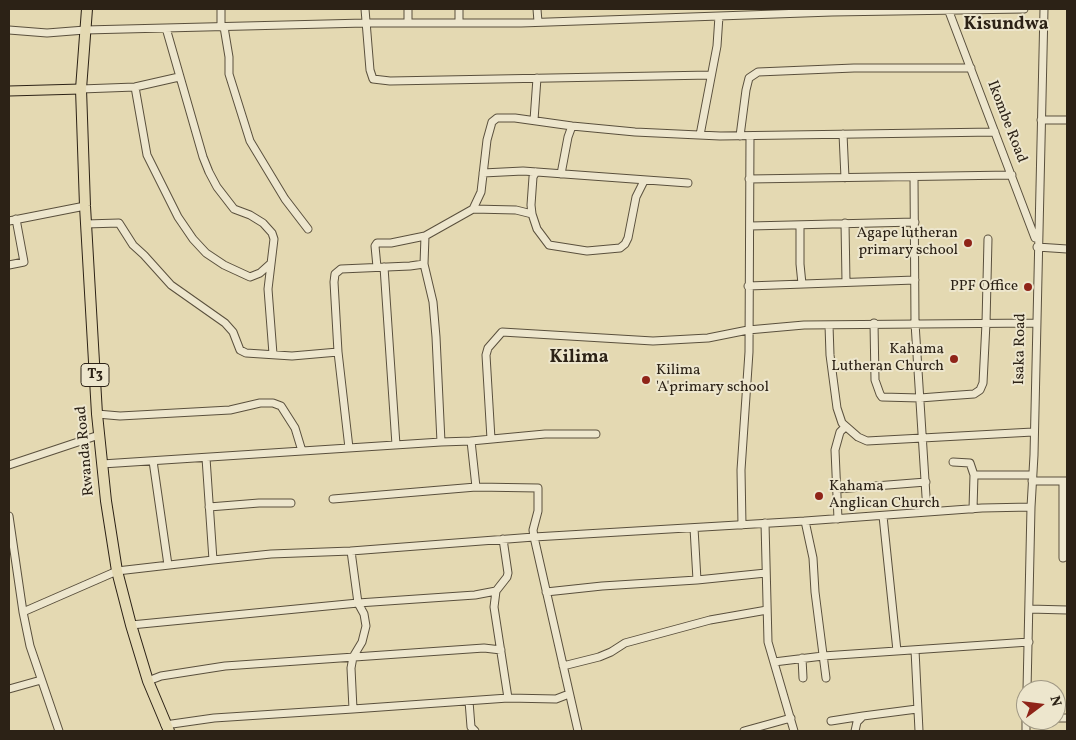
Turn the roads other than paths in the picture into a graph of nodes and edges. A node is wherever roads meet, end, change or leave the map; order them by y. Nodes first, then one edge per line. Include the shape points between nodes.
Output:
1 (87, 9) edge
2 (221, 9) edge
3 (365, 9) edge
4 (408, 9) edge
5 (459, 9) edge
6 (537, 9) edge
7 (1024, 9) edge
8 (1044, 9) edge
9 (855, 10) edge
10 (948, 10) edge
11 (718, 16) junction
12 (538, 22) junction
13 (365, 23) junction
14 (408, 23) junction
15 (459, 23) junction
16 (222, 27) junction
17 (166, 28) junction
18 (9, 30) edge
19 (85, 30) junction
20 (970, 68) junction
21 (711, 75) junction
22 (179, 77) junction
23 (537, 78) junction
24 (134, 87) junction
25 (81, 89) junction
26 (9, 91) edge
27 (534, 120) junction
28 (1041, 120) junction
29 (1067, 120) edge
30 (572, 126) junction
31 (995, 132) junction
32 (843, 134) junction
33 (700, 135) junction
34 (740, 136) junction
35 (750, 136) junction
36 (536, 172) junction
37 (483, 173) junction
38 (561, 174) junction
39 (1012, 175) junction
40 (914, 177) junction
41 (845, 178) junction
42 (749, 179) junction
43 (644, 181) junction
44 (688, 183) dead end
45 (85, 206) junction
46 (473, 209) junction
47 (532, 214) junction
48 (12, 220) edge
49 (915, 222) junction
50 (845, 223) junction
51 (86, 224) junction
52 (800, 225) junction
53 (750, 226) junction
54 (308, 229) dead end
55 (425, 236) junction
56 (988, 239) dead end
57 (1037, 245) junction
58 (1067, 249) edge
59 (270, 264) junction
60 (424, 264) junction
61 (9, 265) edge
62 (381, 267) junction
63 (915, 280) junction
64 (846, 282) junction
65 (802, 284) junction
66 (748, 286) junction
67 (874, 323) junction
68 (915, 323) junction
69 (986, 323) junction
70 (1036, 323) junction
71 (829, 325) junction
72 (748, 330) junction
73 (338, 352) junction
74 (273, 354) junction
75 (920, 398) junction
76 (97, 414) junction
77 (845, 427) junction
78 (1033, 432) junction
79 (99, 434) junction
80 (596, 434) dead end
81 (924, 438) junction
82 (492, 439) junction
83 (471, 441) junction
84 (441, 442) junction
85 (396, 445) junction
86 (350, 448) junction
87 (302, 451) junction
88 (206, 458) junction
89 (153, 461) junction
90 (953, 462) dead end
91 (102, 464) junction
92 (9, 465) edge
93 (974, 476) junction
94 (1032, 478) junction
95 (1065, 481) edge
96 (926, 482) junction
97 (476, 487) junction
98 (837, 489) junction
99 (333, 499) dead end
100 (291, 503) dead end
101 (209, 507) junction
102 (1030, 507) junction
103 (974, 508) junction
104 (927, 512) junction
105 (9, 516) edge
106 (883, 516) junction
107 (838, 519) junction
108 (805, 521) junction
109 (765, 523) junction
110 (742, 525) junction
111 (694, 528) junction
112 (534, 537) junction
113 (503, 539) junction
114 (351, 552) junction
115 (1063, 558) dead end
116 (212, 560) junction
117 (168, 565) junction
118 (117, 571) junction
119 (766, 573) junction
120 (697, 580) junction
121 (496, 590) junction
122 (546, 592) junction
123 (358, 603) junction
124 (1028, 609) junction
125 (767, 610) junction
126 (1067, 610) edge
127 (22, 612) junction
128 (131, 625) junction
129 (1029, 642) junction
130 (501, 650) junction
131 (915, 650) junction
132 (897, 652) junction
133 (823, 656) junction
134 (353, 657) junction
135 (802, 658) junction
136 (774, 662) junction
137 (563, 666) junction
138 (803, 678) dead end
139 (826, 678) dead end
140 (41, 680) junction
141 (1027, 680) edge
142 (148, 681) junction
143 (9, 689) edge
144 (569, 694) junction
145 (508, 698) junction
146 (469, 701) junction
147 (353, 708) junction
148 (918, 709) junction
149 (864, 716) junction
150 (791, 718) junction
151 (831, 722) dead end
152 (167, 728) edge
153 (59, 731) edge
154 (475, 731) edge
155 (578, 731) edge
156 (744, 731) edge
157 (794, 731) edge
158 (855, 731) edge
159 (919, 731) edge

1 - 19 highway, Rwanda Road / T3
2 - 16 street
3 - 13 street
4 - 14 street
5 - 15 street
6 - 12 street
7 - 10 street
8 - 28 street, Isaka Road
9 - 10 street
9 - 11 street
10 - 20 street, Ikombe Road
11 - 12 street
11 - 21 street via 717,46
12 - 15 street
13 - 14 street
13 - 16 street
13 - 23 street via 373,79
14 - 15 street
16 - 17 street
16 - 54 street via 229,57 229,74 248,135 285,199
17 - 19 street
17 - 22 street
18 - 19 street via 47,33
19 - 25 highway, Rwanda Road / T3
20 - 31 street, Ikombe Road
20 - 34 street via 758,72 750,78 746,90
21 - 23 street
21 - 33 street
22 - 24 street
22 - 59 street via 203,157 217,187 234,209 263,223 272,234
23 - 27 street
24 - 25 street
24 - 59 street via 148,155 178,217 193,238 206,253 250,277 258,275
25 - 26 main road
25 - 45 highway, Rwanda Road / T3
27 - 30 street
27 - 37 street via 505,117 492,122
28 - 29 street
28 - 57 street, Isaka Road
30 - 33 street
30 - 38 street
31 - 32 street
31 - 39 street, Ikombe Road
32 - 35 street
32 - 41 street
33 - 34 street
34 - 35 street
35 - 42 street
36 - 37 street
36 - 38 street
36 - 47 street via 533,177
37 - 46 street via 481,192
38 - 43 street
39 - 40 street
39 - 57 street, Ikombe Road
40 - 41 street
40 - 49 street
41 - 42 street
42 - 53 street
43 - 44 street
43 - 47 street via 636,197 628,238 620,248 587,251 549,245
45 - 48 street
45 - 51 highway, Rwanda Road / T3
46 - 47 street via 516,210
46 - 55 street
48 - 61 street via 24,262
49 - 50 street
49 - 63 street
50 - 52 street
50 - 64 street
51 - 74 street via 119,223 133,245 170,285 233,332 240,350
51 - 76 highway, Rwanda Road / T3
52 - 53 street
52 - 65 street
53 - 66 street
55 - 60 street
55 - 62 street via 376,243
56 - 69 street
57 - 58 street
57 - 70 street, Isaka Road
59 - 74 street via 268,289
60 - 62 street
60 - 84 street via 433,302
62 - 73 street via 341,269 335,274
62 - 85 street
63 - 64 street
63 - 68 street
64 - 65 street
65 - 66 street
66 - 72 street
67 - 68 street
67 - 71 street
67 - 75 street via 875,380 880,394 890,398
68 - 69 street
68 - 75 street
69 - 70 street
69 - 75 street via 984,383 980,390 974,394
70 - 78 street, Isaka Road
71 - 72 street
71 - 77 street via 835,393 840,419
72 - 82 street via 708,338 653,341 502,332 486,355
72 - 110 street via 741,470
73 - 74 street via 292,356
73 - 86 street
75 - 81 street
76 - 79 highway, Rwanda Road / T3
76 - 87 street via 120,416 230,410 260,402 273,403 281,406 295,428
77 - 81 street via 867,441
77 - 98 street via 840,432 835,450
78 - 81 street
78 - 94 street, Isaka Road
79 - 91 highway, Rwanda Road / T3
79 - 92 street
80 - 82 street
81 - 96 street
82 - 83 street
83 - 84 street
83 - 97 street
84 - 85 street
85 - 86 street
86 - 87 street
87 - 88 street
88 - 89 street
88 - 101 street
89 - 91 street
89 - 117 street
90 - 93 street via 970,463
91 - 118 highway, Rwanda Road / T3
93 - 94 street
93 - 103 street
94 - 95 street
94 - 102 street, Isaka Road
95 - 115 street
96 - 98 street
96 - 104 street
97 - 99 street
97 - 112 street via 538,488
98 - 107 street
100 - 101 street
101 - 116 street
102 - 103 street
102 - 124 street, Isaka Road
103 - 104 street
104 - 106 street
105 - 127 street
106 - 107 street
106 - 132 street
107 - 108 street
108 - 109 street
108 - 133 street via 813,558
109 - 110 street
109 - 119 street
110 - 111 street
111 - 112 street
111 - 120 street
112 - 113 street
112 - 122 street
113 - 114 street
113 - 121 street via 508,573
114 - 116 street via 271,554
114 - 123 street
116 - 117 street
117 - 118 street
118 - 127 street
118 - 128 highway, Rwanda Road / T3
119 - 120 street
119 - 125 street
120 - 122 street
121 - 123 street via 475,595
121 - 130 street via 494,607
122 - 137 street
123 - 128 street
123 - 134 street via 366,626 361,645
124 - 126 street
124 - 129 street, Isaka Road
125 - 136 street via 768,642
125 - 137 street via 710,620 625,643 598,657
127 - 140 street
128 - 142 highway, Rwanda Road / T3
129 - 131 street
129 - 141 street, Isaka Road
130 - 134 street via 484,648
130 - 145 street
131 - 132 street
131 - 148 street
132 - 133 street
133 - 135 street
133 - 139 street
134 - 142 street via 226,666
134 - 147 street
135 - 136 street
135 - 138 street
136 - 150 street
137 - 144 street
140 - 143 street
140 - 153 street
142 - 152 highway, Rwanda Road / T3
144 - 145 street via 556,699
144 - 155 street
145 - 146 street
146 - 147 street
146 - 154 street via 471,727
147 - 152 street via 214,718
148 - 149 street
148 - 159 street
149 - 151 street
149 - 158 street via 857,722
150 - 156 street
150 - 157 street

